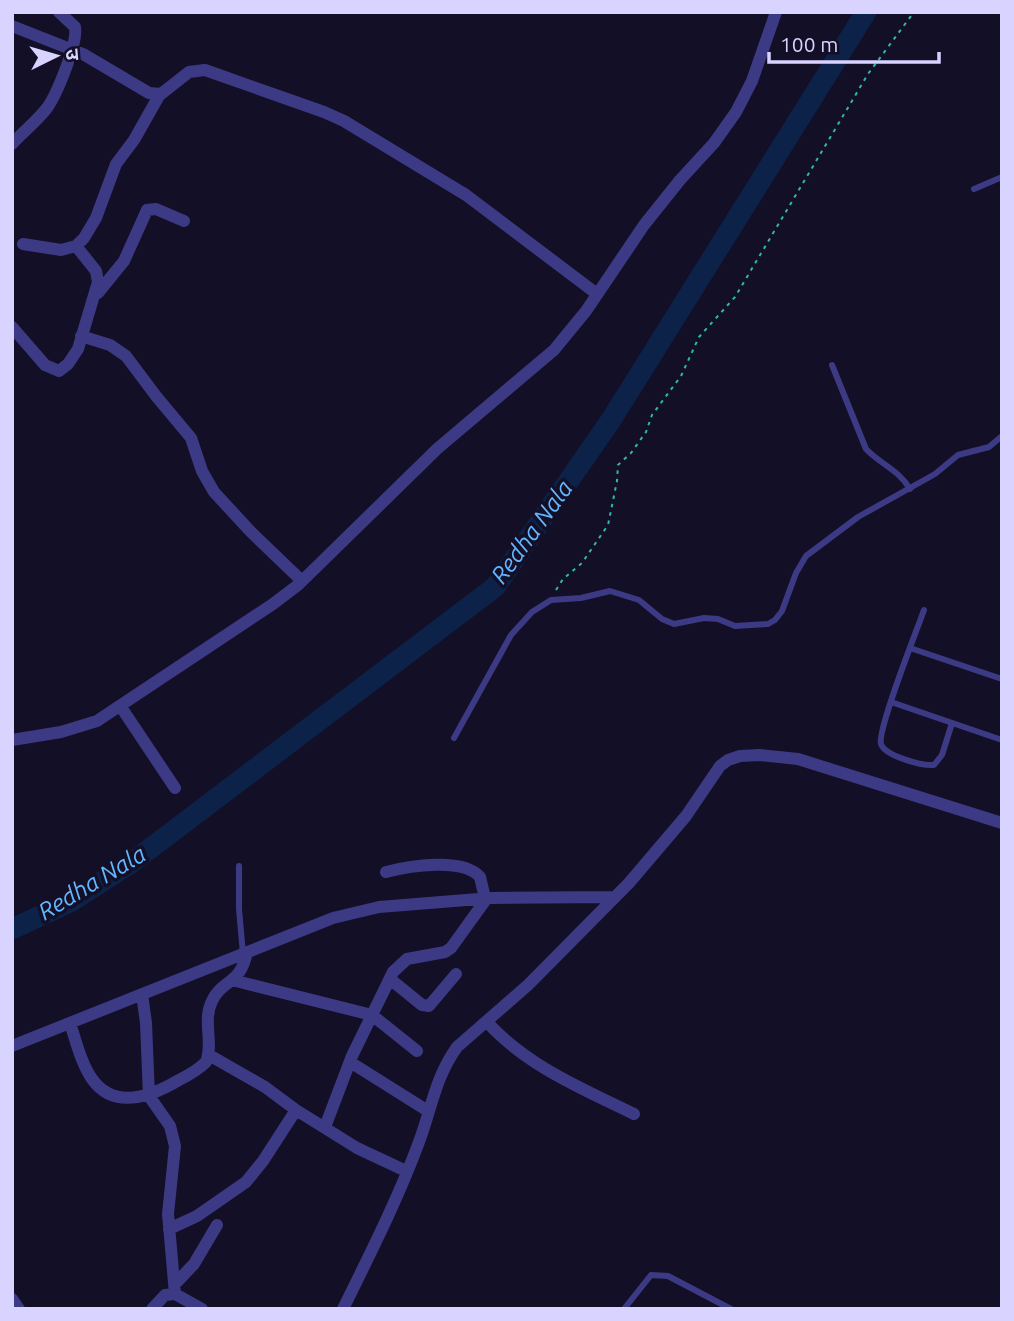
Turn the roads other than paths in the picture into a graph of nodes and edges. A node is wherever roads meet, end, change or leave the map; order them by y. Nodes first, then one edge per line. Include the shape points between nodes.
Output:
1 (59, 12) edge
2 (776, 12) edge
3 (12, 26) edge
4 (72, 49) junction
5 (160, 94) junction
6 (12, 144) edge
7 (1002, 177) edge
8 (974, 189) dead end
9 (184, 221) dead end
10 (23, 244) dead end
11 (76, 246) junction
12 (597, 294) junction
13 (95, 296) junction
14 (12, 327) edge
15 (80, 336) junction
16 (832, 365) dead end
17 (1002, 436) edge
18 (909, 489) junction
19 (302, 581) junction
20 (924, 610) dead end
21 (910, 648) junction
22 (1002, 679) edge
23 (891, 702) junction
24 (121, 707) junction
25 (952, 723) junction
26 (454, 738) dead end
27 (12, 740) edge
28 (1002, 740) edge
29 (174, 788) dead end
30 (1002, 822) edge
31 (239, 866) dead end
32 (386, 872) dead end
33 (614, 897) junction
34 (486, 898) junction
35 (245, 953) junction
36 (456, 974) dead end
37 (390, 979) junction
38 (232, 981) junction
39 (142, 994) junction
40 (372, 1015) junction
41 (70, 1023) junction
42 (487, 1023) junction
43 (12, 1046) edge
44 (417, 1051) dead end
45 (209, 1055) junction
46 (350, 1062) junction
47 (149, 1096) junction
48 (296, 1110) junction
49 (428, 1111) junction
50 (634, 1114) dead end
51 (325, 1127) junction
52 (406, 1171) junction
53 (217, 1225) dead end
54 (169, 1229) junction
55 (175, 1289) junction
56 (12, 1299) edge
57 (19, 1309) edge
58 (152, 1309) edge
59 (202, 1309) edge
60 (343, 1309) edge
61 (624, 1309) edge
62 (731, 1309) edge

1 - 4 street via 75,27
2 - 12 street via 736,112 644,225
3 - 4 street
4 - 5 street via 149,93
4 - 6 street via 52,100
5 - 11 street via 116,164 96,218
5 - 12 street via 189,72 205,70 344,121 466,195
7 - 8 lane
9 - 13 street via 156,209 147,210 124,261
10 - 11 street via 61,250
11 - 13 street via 98,275
12 - 19 street via 554,350 436,449
13 - 15 street
14 - 15 street via 45,365 59,371 74,355
15 - 19 street via 110,345 126,356 191,438 214,492
16 - 18 lane via 866,449 902,476
17 - 18 lane via 989,447 958,455
18 - 26 lane via 858,517 806,556 782,611 768,624 735,626 704,618 674,624 639,600 610,591 551,600 511,635
19 - 24 street
20 - 21 lane
21 - 22 lane
21 - 23 lane
23 - 25 lane
23 - 25 lane via 880,739 890,754 934,765
24 - 27 street via 85,726
24 - 29 street
25 - 28 lane
30 - 33 street via 798,759 740,756 720,766 686,816
31 - 35 lane via 239,921
32 - 34 street via 431,864 470,870 480,877
33 - 34 street
33 - 42 street
34 - 35 street via 356,911
34 - 37 street via 451,948 407,959
35 - 38 street via 244,967
35 - 39 street
36 - 37 street via 429,1006
37 - 40 street
38 - 40 street
38 - 45 street via 210,1005
39 - 41 street
39 - 47 street
40 - 44 street
40 - 46 street
41 - 43 street
41 - 47 street via 88,1072 100,1087 123,1098
42 - 49 street via 450,1057
42 - 50 street via 515,1050 549,1072
45 - 47 street via 201,1067
45 - 48 street
46 - 49 street
46 - 51 street
47 - 54 street via 170,1126 175,1146
48 - 51 street
48 - 54 street via 246,1182
49 - 52 street
51 - 52 street
52 - 60 street
53 - 55 street
54 - 55 street
55 - 58 street
55 - 59 street
56 - 57 street
61 - 62 lane via 646,1280 658,1274

